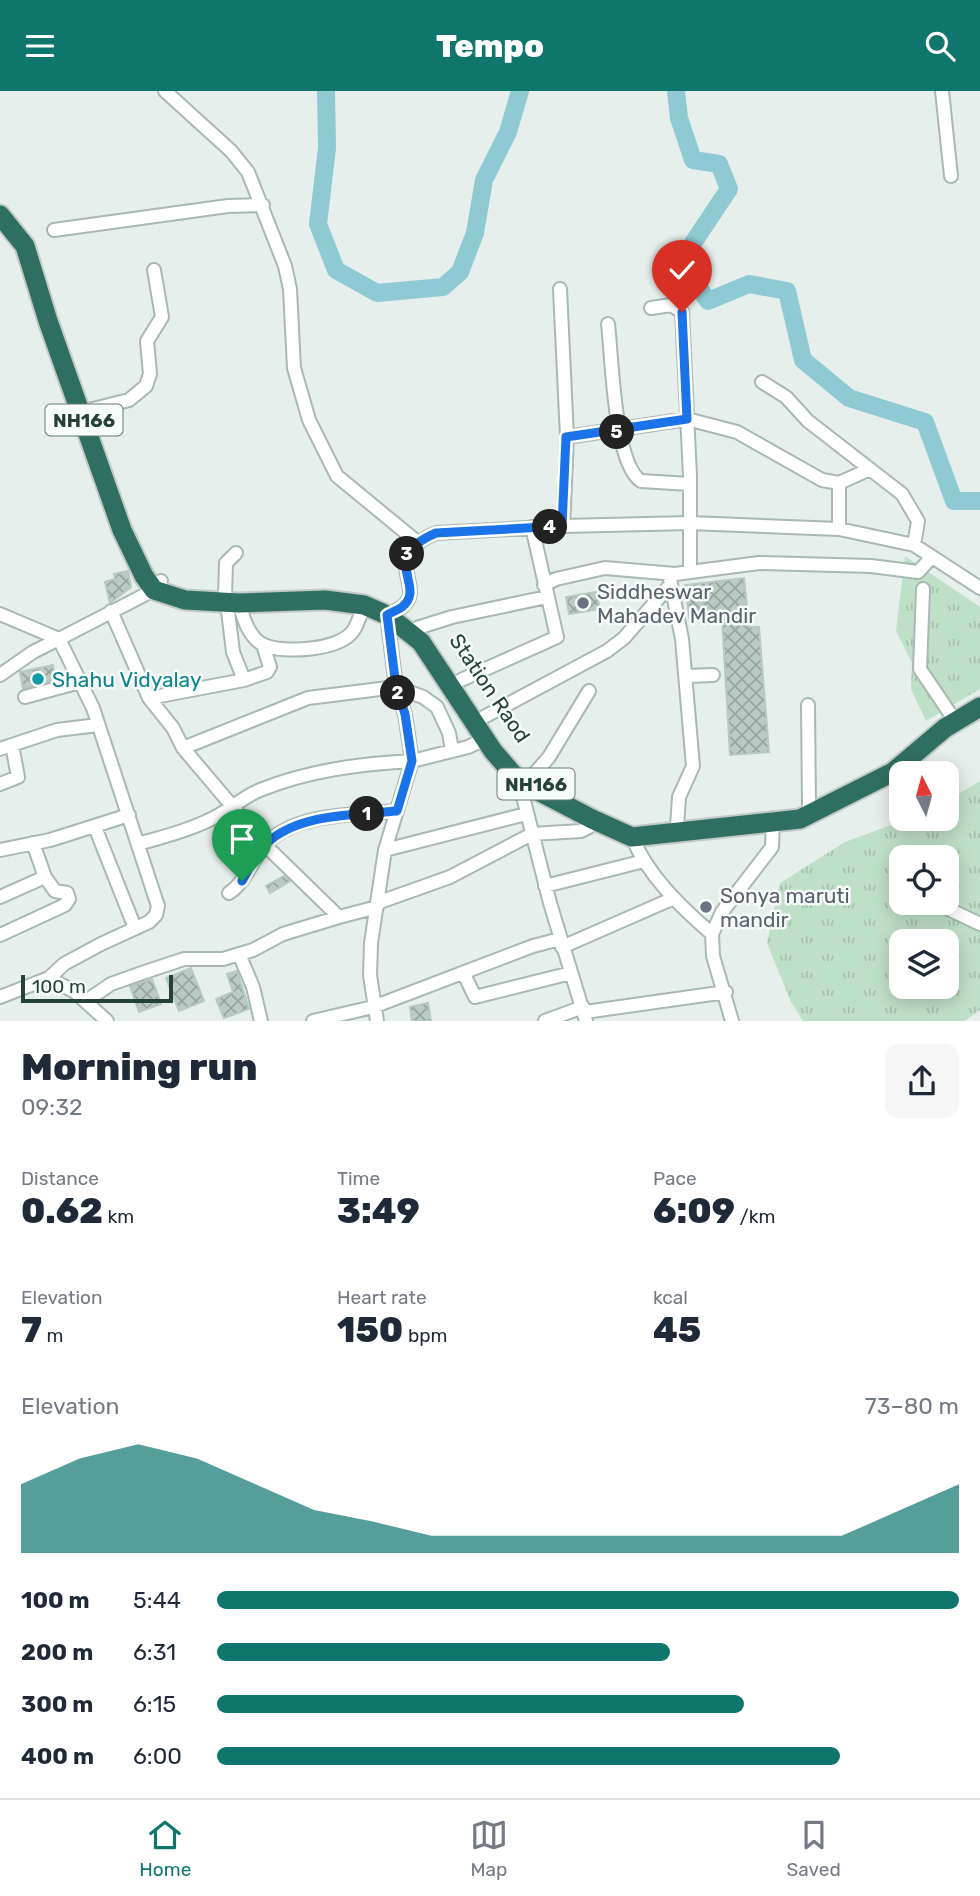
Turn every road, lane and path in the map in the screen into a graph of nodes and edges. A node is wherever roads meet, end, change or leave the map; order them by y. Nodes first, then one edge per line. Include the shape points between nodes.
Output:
1 (165, 91) edge
2 (942, 91) edge
3 (951, 176) dead end
4 (263, 205) junction
5 (0, 215) edge
6 (54, 230) dead end
7 (154, 271) dead end
8 (560, 289) dead end
9 (650, 308) dead end
10 (608, 324) dead end
11 (762, 382) dead end
12 (85, 411) junction
13 (687, 419) junction
14 (620, 432) junction
15 (566, 437) junction
16 (868, 471) junction
17 (839, 483) junction
18 (690, 484) junction
19 (690, 523) junction
20 (562, 526) junction
21 (532, 527) junction
22 (839, 529) junction
23 (416, 541) junction
24 (914, 544) junction
25 (236, 553) dead end
26 (932, 557) junction
27 (690, 571) junction
28 (670, 579) junction
29 (157, 585) junction
30 (980, 588) edge
31 (923, 589) dead end
32 (545, 591) junction
33 (230, 601) junction
34 (363, 605) junction
35 (111, 611) junction
36 (391, 613) junction
37 (0, 614) edge
38 (417, 628) junction
39 (249, 629) junction
40 (231, 635) junction
41 (59, 639) junction
42 (264, 645) junction
43 (0, 675) edge
44 (713, 675) dead end
45 (687, 676) junction
46 (244, 680) junction
47 (461, 680) junction
48 (80, 682) junction
49 (396, 687) junction
50 (589, 691) dead end
51 (25, 697) dead end
52 (980, 697) edge
53 (149, 698) junction
54 (808, 705) dead end
55 (980, 708) edge
56 (951, 715) junction
57 (484, 717) junction
58 (98, 725) junction
59 (485, 739) junction
60 (6, 747) edge
61 (183, 748) junction
62 (452, 750) junction
63 (412, 761) junction
64 (524, 780) junction
65 (0, 785) edge
66 (233, 804) junction
67 (809, 806) junction
68 (397, 811) junction
69 (526, 814) junction
70 (129, 815) junction
71 (592, 819) junction
72 (773, 819) junction
73 (95, 827) junction
74 (677, 827) junction
75 (532, 834) junction
76 (632, 837) junction
77 (33, 843) junction
78 (138, 844) junction
79 (265, 845) junction
80 (0, 850) edge
81 (384, 850) junction
82 (644, 861) junction
83 (46, 877) junction
84 (545, 886) junction
85 (229, 893) dead end
86 (0, 897) edge
87 (674, 898) junction
88 (377, 905) junction
89 (959, 914) edge
90 (339, 917) junction
91 (980, 924) edge
92 (135, 928) junction
93 (712, 934) junction
94 (0, 935) edge
95 (561, 943) junction
96 (239, 954) junction
97 (571, 973) junction
98 (464, 974) junction
99 (50, 978) junction
100 (726, 992) junction
101 (0, 997) edge
102 (86, 1001) junction
103 (373, 1007) junction
104 (584, 1013) edge
105 (107, 1021) edge
106 (261, 1021) edge
107 (313, 1021) edge
108 (377, 1021) edge
109 (545, 1021) edge
110 (732, 1021) edge

1 - 4 street via 231,151 248,171
2 - 3 street
4 - 6 street
4 - 23 street via 290,289 294,368 309,420 337,476
5 - 12 highway, NH166 via 25,246 49,294
7 - 12 street via 162,317 147,341 150,374 146,386 128,400
8 - 15 street
9 - 13 street via 671,305 682,312
10 - 14 street
11 - 16 street via 850,450
12 - 29 highway, NH166
13 - 14 street
13 - 17 street via 730,429 822,480
13 - 18 street
14 - 15 street
14 - 18 street via 634,477
15 - 20 street
16 - 17 street
16 - 24 street via 902,494 916,513
17 - 22 street
18 - 19 street
19 - 20 street
19 - 22 street
19 - 27 street
20 - 21 street
21 - 23 street via 436,533
21 - 32 street
22 - 24 street
23 - 36 street via 405,561 409,596 404,606
24 - 26 street
25 - 33 street via 226,563
26 - 27 street via 918,572 759,563
26 - 30 street
27 - 28 street
28 - 32 street via 605,568 571,574
28 - 45 street
28 - 57 street via 624,638 607,651
29 - 33 highway, NH166 via 177,599
29 - 35 street
31 - 56 street via 920,669
32 - 38 street
32 - 47 street via 558,631 553,641
33 - 34 highway, NH166 via 325,600
33 - 36 highway, Station Raod / NH166 via 324,593 358,598
33 - 39 street
33 - 40 street
34 - 36 highway, NH166
34 - 42 street via 354,631 335,645 278,649
35 - 41 street
35 - 53 street
36 - 38 highway, Station Raod / NH166
36 - 49 street
36 - 59 highway, NH166 via 421,642
37 - 41 street
38 - 47 highway, Station Raod / NH166
39 - 40 street
39 - 42 street
40 - 46 street
41 - 43 street
41 - 48 street
42 - 46 street via 270,667 267,673
44 - 45 street
45 - 74 street via 694,766 679,797
46 - 53 street
47 - 57 highway, Station Raod / NH166
48 - 51 street
48 - 58 street
49 - 61 street via 308,698
49 - 62 street via 437,707
49 - 63 street
50 - 64 street via 549,757
52 - 56 highway, Station Raod / NH166
53 - 61 street
54 - 67 street
55 - 72 highway, NH166 via 945,728 893,772 800,819
56 - 67 highway, Station Raod / NH166 via 882,769
57 - 64 highway, Station Raod / NH166
58 - 60 street via 57,730
58 - 70 street
59 - 62 street
59 - 64 highway, NH166
60 - 65 street via 18,777
61 - 66 street
62 - 63 street
63 - 66 street via 357,765 296,777
63 - 68 street
64 - 69 street
64 - 71 highway, NH166
64 - 74 highway, Station Raod / NH166 via 633,832
66 - 78 street via 190,828
66 - 79 street
67 - 72 highway, Station Raod / NH166
68 - 79 street via 306,823 283,831
68 - 81 street
69 - 75 street
69 - 81 street
70 - 73 street
70 - 78 street
71 - 75 street via 581,831
71 - 76 highway, NH166
72 - 74 highway, Station Raod / NH166
72 - 76 highway, NH166
72 - 93 street via 772,847 722,912
73 - 77 street
73 - 92 street
75 - 84 street
75 - 88 street via 450,877
76 - 82 street
77 - 80 street
77 - 83 street
78 - 92 street via 157,911 154,919
79 - 85 street
79 - 90 street
81 - 88 street
82 - 84 street
82 - 87 street
83 - 86 street
83 - 94 street via 55,891 67,893 68,902
84 - 95 street
87 - 93 street
87 - 95 street
88 - 90 street
88 - 103 street via 369,960
89 - 91 street
90 - 96 street
92 - 99 street via 64,964
93 - 100 street via 713,956
95 - 97 street
95 - 98 street via 533,946
96 - 102 street via 223,959 184,959 111,984
96 - 106 street
97 - 98 street via 475,997
97 - 104 street
98 - 103 street
99 - 101 street
99 - 102 street
100 - 104 street
100 - 110 street
102 - 105 street
103 - 107 street
103 - 108 street
104 - 109 street

